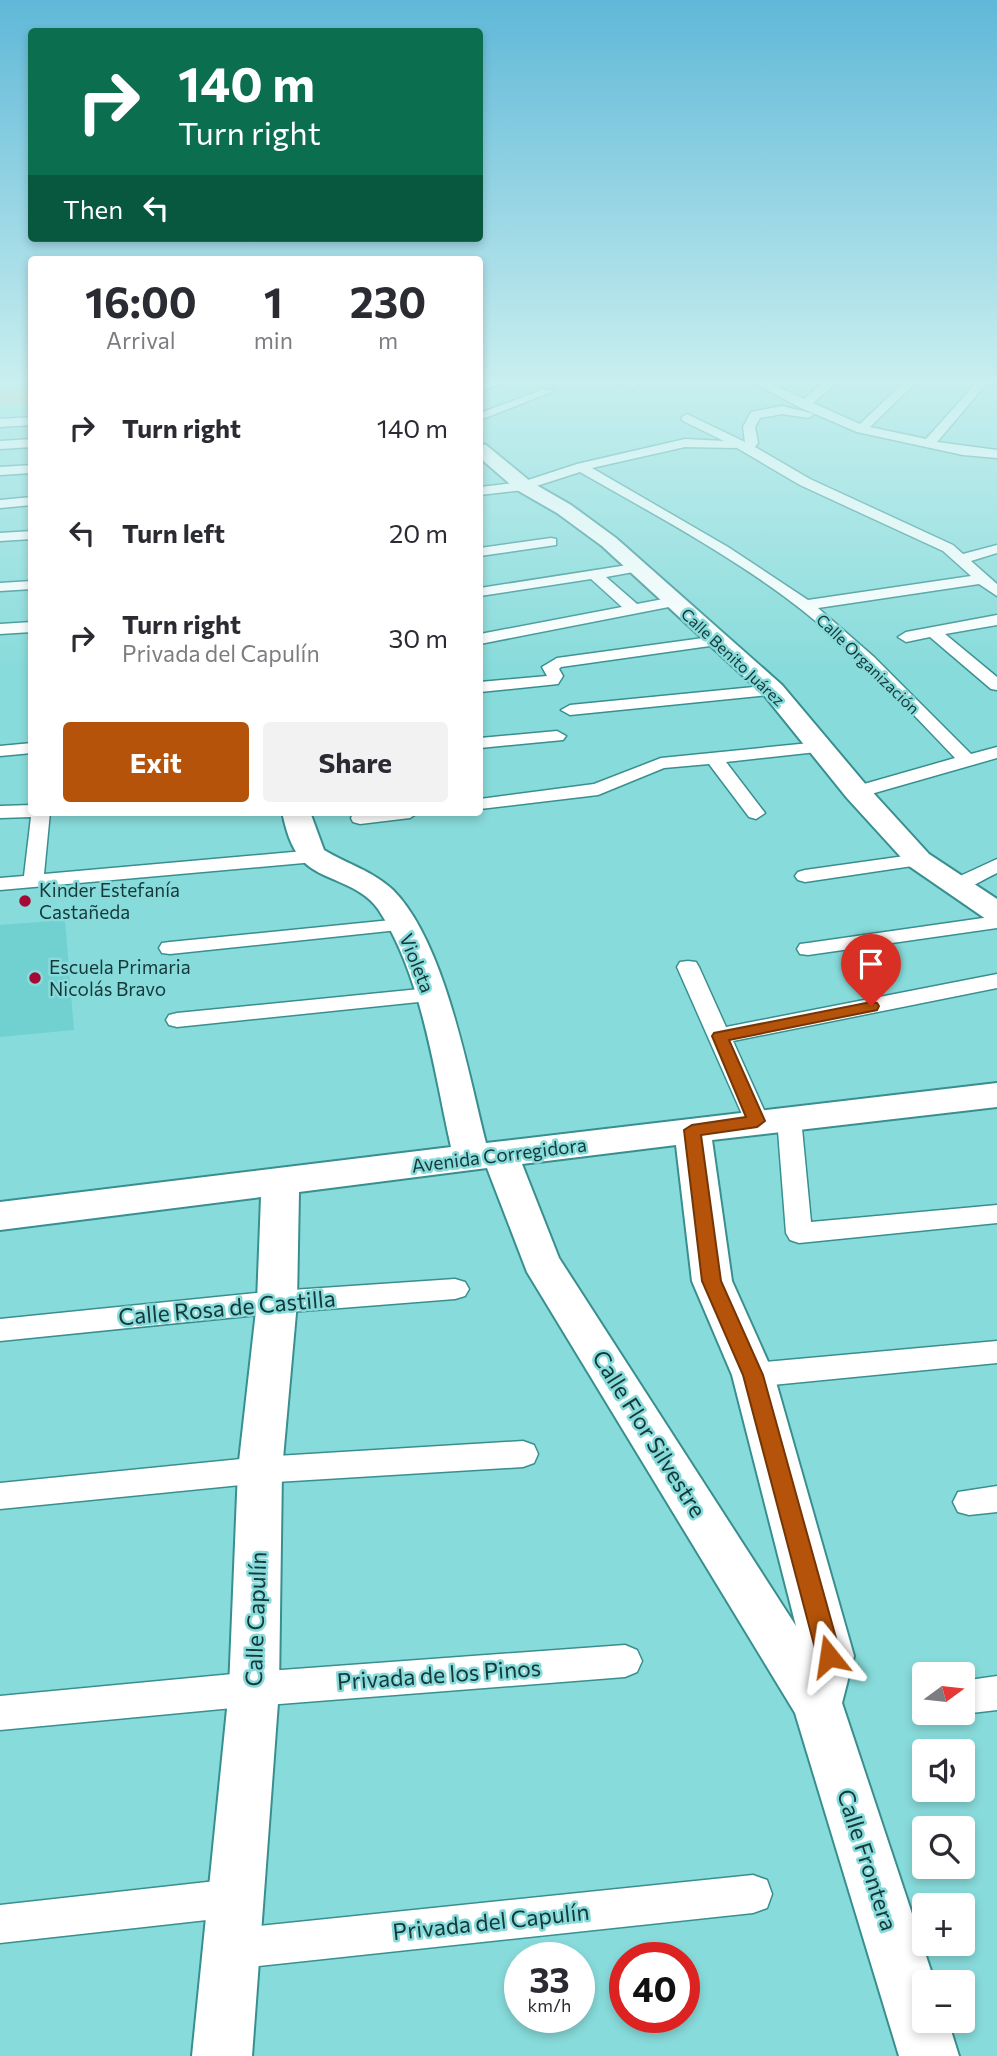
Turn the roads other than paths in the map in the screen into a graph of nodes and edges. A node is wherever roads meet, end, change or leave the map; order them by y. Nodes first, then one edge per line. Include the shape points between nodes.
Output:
1 (513, 478) edge
2 (548, 478) edge
3 (600, 478) edge
4 (798, 478) edge
5 (524, 486) junction
6 (483, 491) edge
7 (28, 501) edge
8 (0, 504) edge
9 (28, 535) edge
10 (0, 537) edge
11 (551, 542) dead end
12 (997, 549) edge
13 (483, 552) edge
14 (962, 559) junction
15 (635, 568) junction
16 (594, 574) junction
17 (981, 579) junction
18 (28, 585) edge
19 (0, 587) edge
20 (483, 592) edge
21 (997, 592) edge
22 (674, 602) junction
23 (806, 605) junction
24 (634, 609) junction
25 (997, 620) edge
26 (28, 627) edge
27 (0, 629) edge
28 (933, 632) junction
29 (906, 637) dead end
30 (483, 638) edge
31 (718, 641) junction
32 (997, 685) edge
33 (483, 687) edge
34 (772, 690) junction
35 (570, 710) dead end
36 (557, 736) dead end
37 (483, 743) edge
38 (820, 747) junction
39 (28, 748) edge
40 (0, 751) edge
41 (997, 752) edge
42 (713, 757) junction
43 (967, 760) junction
44 (857, 792) junction
45 (483, 804) edge
46 (28, 811) edge
47 (0, 813) edge
48 (756, 813) dead end
49 (41, 816) edge
50 (297, 816) edge
51 (377, 816) edge
52 (360, 818) dead end
53 (314, 856) junction
54 (919, 860) junction
55 (997, 866) edge
56 (805, 876) dead end
57 (33, 882) junction
58 (0, 884) edge
59 (954, 886) junction
60 (997, 913) edge
61 (997, 922) edge
62 (401, 925) junction
63 (170, 948) dead end
64 (808, 948) dead end
65 (688, 967) dead end
66 (997, 981) edge
67 (430, 995) junction
68 (177, 1020) dead end
69 (720, 1036) junction
70 (997, 1095) edge
71 (773, 1120) junction
72 (692, 1130) junction
73 (486, 1157) junction
74 (280, 1182) junction
75 (997, 1214) edge
76 (0, 1216) edge
77 (455, 1289) dead end
78 (277, 1302) junction
79 (0, 1330) edge
80 (997, 1352) edge
81 (753, 1375) junction
82 (523, 1454) dead end
83 (260, 1470) junction
84 (0, 1496) edge
85 (625, 1661) dead end
86 (254, 1689) junction
87 (997, 1693) edge
88 (975, 1696) edge
89 (817, 1703) junction
90 (0, 1713) edge
91 (753, 1894) dead end
92 (234, 1898) junction
93 (0, 1924) edge
94 (229, 1949) junction
95 (222, 2056) edge
96 (929, 2056) edge

1 - 5 street, Calle Benito Juárez
2 - 5 street
3 - 23 street, Calle Organización via 744,561
4 - 14 street via 910,528
5 - 6 street
5 - 15 street, Calle Benito Juárez via 573,515
7 - 8 street
9 - 10 street
11 - 13 street
12 - 14 street
14 - 17 street
15 - 16 street
15 - 22 street, Calle Benito Juárez
16 - 20 street
16 - 24 street
17 - 21 street
17 - 23 street
18 - 19 street
22 - 24 street
22 - 31 street, Calle Benito Juárez
23 - 43 street, Calle Organización
24 - 30 street
25 - 28 street
26 - 27 street
28 - 29 street
28 - 32 street
31 - 33 street via 551,665 552,680
31 - 34 street, Calle Benito Juárez
34 - 35 street
34 - 38 street, Calle Benito Juárez
36 - 37 street
38 - 42 street
38 - 44 street, Calle Benito Juárez
39 - 40 street
41 - 43 street
42 - 45 street via 652,765 598,789
42 - 48 street
43 - 44 street
44 - 54 street, Calle Benito Juárez
46 - 47 street
49 - 57 street
50 - 53 street
51 - 52 street
53 - 57 street
53 - 62 street, Violeta via 376,889
54 - 56 street
54 - 59 street, Calle Benito Juárez
55 - 59 street
57 - 58 street
59 - 60 street, Calle Benito Juárez
61 - 64 street
62 - 63 street
62 - 67 street, Violeta
65 - 69 street
66 - 69 street
67 - 68 street
67 - 73 street, Violeta
69 - 71 street
70 - 71 street, Avenida Corregidora
71 - 72 street, Avenida Corregidora
71 - 75 street via 799,1233
72 - 73 street, Avenida Corregidora
72 - 81 street via 712,1281
73 - 74 street, Avenida Corregidora
73 - 89 street, Calle Flor Silvestre via 541,1262
74 - 76 street, Avenida Corregidora
74 - 78 street, Calle Capulín
77 - 78 street, Calle Rosa de Castilla
78 - 79 street, Calle Rosa de Castilla
78 - 83 street, Calle Capulín
80 - 81 street
81 - 89 street via 829,1656
82 - 83 street
83 - 84 street
83 - 86 street, Calle Capulín
85 - 86 street, Privada de los Pinos
86 - 90 street, Privada de los Pinos
86 - 92 street, Calle Capulín
87 - 88 street
89 - 96 street, Calle Frontera
91 - 94 street, Privada del Capulín
92 - 93 street
92 - 94 street, Calle Capulín
94 - 95 street, Calle Capulín

